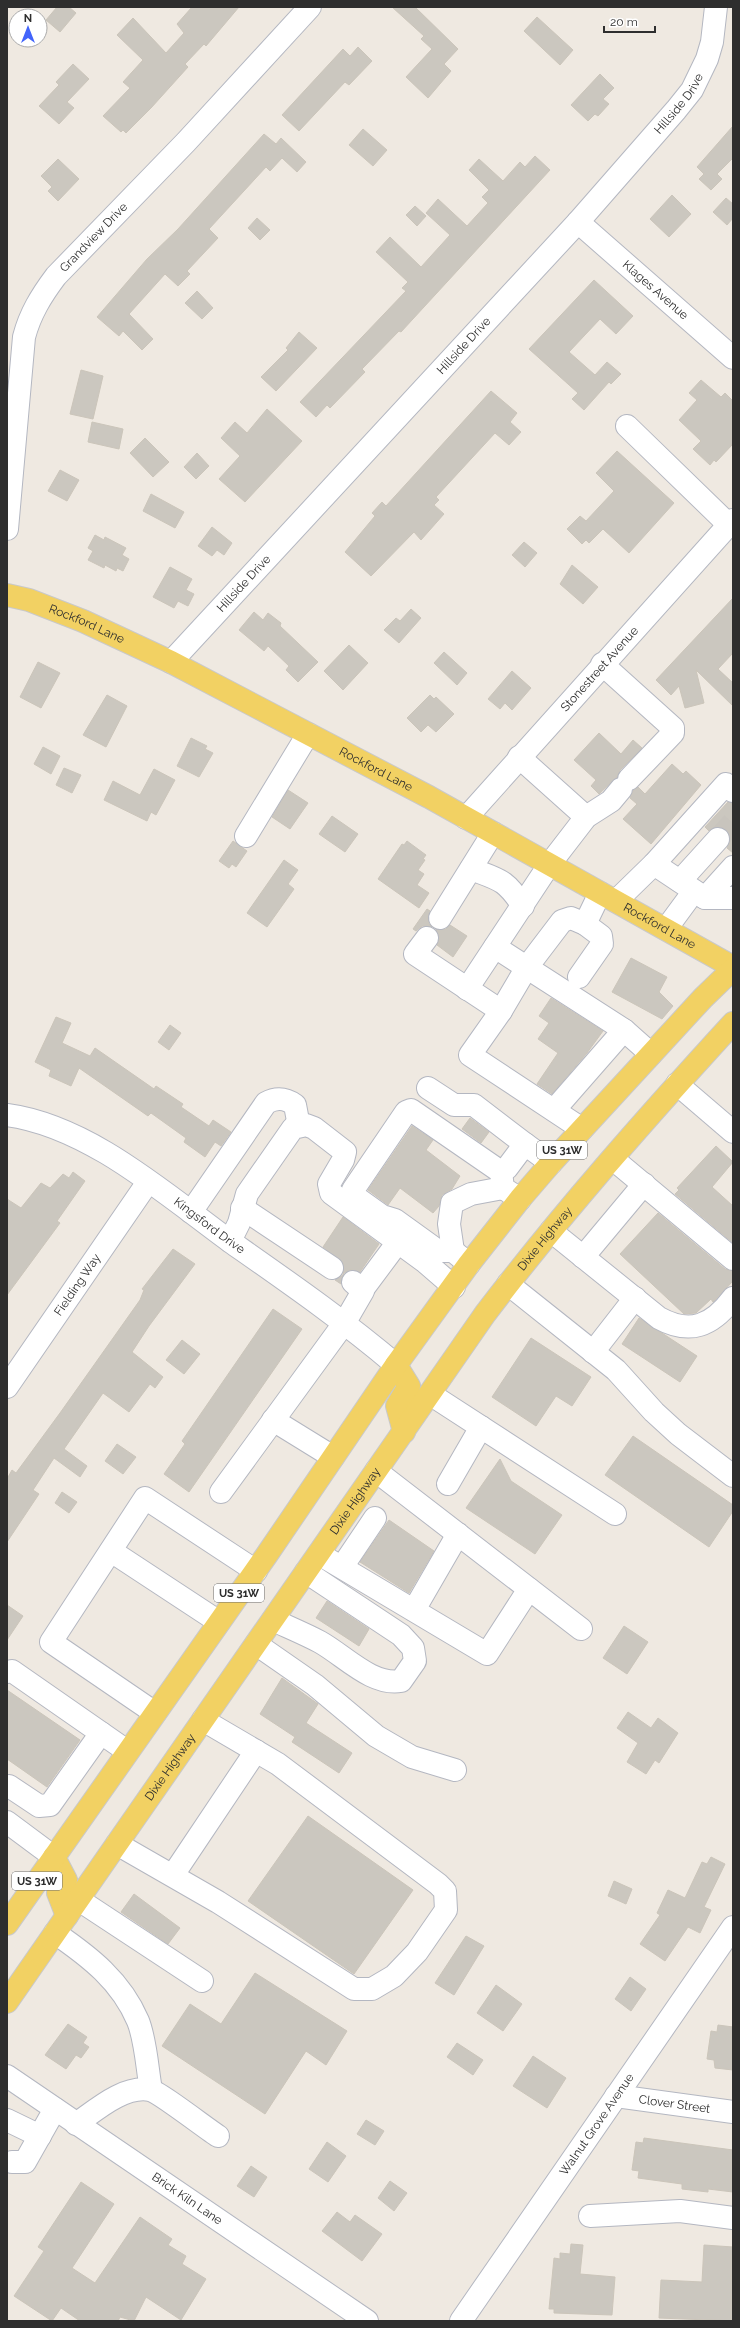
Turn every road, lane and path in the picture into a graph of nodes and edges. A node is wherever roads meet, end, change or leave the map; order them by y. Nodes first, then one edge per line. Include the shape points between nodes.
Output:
1 (310, 7) edge
2 (716, 7) edge
3 (578, 222) junction
4 (733, 358) edge
5 (14, 363) edge
6 (627, 426) dead end
7 (731, 522) edge
8 (7, 529) edge
9 (7, 594) edge
10 (172, 662) junction
11 (602, 664) junction
12 (308, 734) junction
13 (519, 757) junction
14 (731, 784) edge
15 (586, 817) junction
16 (466, 818) junction
17 (493, 833) junction
18 (246, 836) dead end
19 (718, 839) tunnel mouth
20 (654, 864) junction
21 (550, 865) junction
22 (733, 867) edge
23 (471, 869) junction
24 (693, 890) junction
25 (608, 897) junction
26 (733, 898) edge
27 (522, 906) junction
28 (440, 918) dead end
29 (585, 924) junction
30 (666, 928) junction
31 (427, 938) dead end
32 (495, 948) junction
33 (527, 967) junction
34 (733, 968) edge
35 (579, 977) dead end
36 (467, 989) junction
37 (501, 1011) junction
38 (733, 1023) edge
39 (624, 1030) junction
40 (651, 1054) junction
41 (677, 1084) junction
42 (428, 1088) dead end
43 (554, 1110) junction
44 (7, 1115) edge
45 (300, 1126) junction
46 (582, 1129) junction
47 (733, 1132) edge
48 (525, 1144) junction
49 (613, 1159) junction
50 (551, 1163) junction
51 (148, 1182) junction
52 (644, 1184) junction
53 (508, 1186) junction
54 (242, 1208) junction
55 (191, 1212) junction
56 (552, 1231) junction
57 (230, 1241) junction
58 (398, 1242) junction
59 (583, 1256) junction
60 (461, 1258) junction
61 (733, 1259) edge
62 (332, 1268) dead end
63 (508, 1284) junction
64 (454, 1287) junction
65 (635, 1298) junction
66 (733, 1298) edge
67 (344, 1322) junction
68 (593, 1352) junction
69 (396, 1365) junction
70 (7, 1387) edge
71 (430, 1394) junction
72 (273, 1420) junction
73 (481, 1427) junction
74 (404, 1432) junction
75 (333, 1457) junction
76 (376, 1471) junction
77 (733, 1476) edge
78 (448, 1484) dead end
79 (221, 1492) dead end
80 (615, 1514) dead end
81 (375, 1518) dead end
82 (458, 1534) junction
83 (111, 1552) junction
84 (319, 1554) junction
85 (342, 1567) junction
86 (256, 1571) junction
87 (306, 1572) junction
88 (528, 1589) junction
89 (414, 1610) junction
90 (272, 1620) junction
91 (219, 1622) junction
92 (581, 1629) dead end
93 (256, 1644) junction
94 (7, 1672) edge
95 (154, 1713) junction
96 (203, 1720) junction
97 (101, 1733) junction
98 (127, 1751) junction
99 (256, 1751) junction
100 (455, 1770) dead end
101 (7, 1787) edge
102 (7, 1822) edge
103 (117, 1844) junction
104 (54, 1857) junction
105 (173, 1875) junction
106 (67, 1916) junction
107 (7, 1924) edge
108 (733, 1927) edge
109 (202, 1981) dead end
110 (7, 2002) edge
111 (7, 2076) edge
112 (150, 2090) junction
113 (616, 2096) junction
114 (55, 2109) junction
115 (733, 2112) edge
116 (7, 2120) edge
117 (76, 2124) junction
118 (40, 2136) junction
119 (218, 2136) dead end
120 (12, 2162) dead end
121 (590, 2216) dead end
122 (733, 2218) edge
123 (368, 2321) edge
124 (461, 2321) edge

1 - 5 street, Grandview Drive via 186,142 56,276 34,309
2 - 3 street, Hillside Drive via 707,59 692,90
3 - 4 street, Klages Avenue
3 - 10 street, Hillside Drive
5 - 8 street, Grandview Drive
6 - 7 street
7 - 11 street, Stonestreet Avenue
9 - 10 main road, Rockford Lane via 83,621
10 - 12 main road, Rockford Lane
11 - 13 street, Stonestreet Avenue
11 - 15 street via 673,728 673,733 611,801
12 - 16 main road, Rockford Lane
12 - 18 street
13 - 15 street
13 - 16 street, Stonestreet Avenue
14 - 20 street
15 - 21 street
16 - 17 main road, Rockford Lane
17 - 21 main road, Rockford Lane
17 - 23 street
19 - 24 street
20 - 24 street
20 - 25 street
21 - 25 main road, Rockford Lane
21 - 27 street
22 - 24 street
23 - 27 street via 510,886
23 - 28 street
24 - 26 street
24 - 30 street
25 - 29 street
25 - 30 main road, Rockford Lane
27 - 32 street
29 - 33 street via 571,918 562,921
29 - 35 street via 601,936 602,944
30 - 34 main road, Rockford Lane
31 - 36 street via 416,954
32 - 33 street
32 - 36 street
33 - 37 street
33 - 39 street
34 - 40 main road, US 31W
36 - 37 street
37 - 43 street via 470,1055
38 - 41 main road, Dixie Highway / US 31W
39 - 40 street
39 - 43 street
40 - 46 main road, US 31W
41 - 47 street
41 - 49 main road, Dixie Highway / US 31W
42 - 48 street via 454,1105 474,1105
43 - 46 street
44 - 51 street, Kingsford Drive via 34,1120 75,1135
45 - 54 street via 293,1128 247,1194
45 - 55 street via 296,1105 290,1101 274,1099 266,1103
45 - 58 street via 314,1128 345,1152 329,1184 331,1193
46 - 50 main road, US 31W
48 - 50 street
48 - 53 street via 507,1168
49 - 52 street
49 - 56 main road, Dixie Highway / US 31W
50 - 53 main road, US 31W
51 - 55 street, Kingsford Drive
51 - 70 street, Fielding Way
52 - 59 street
52 - 61 street
53 - 60 main road, US 31W
53 - 60 street via 471,1194 452,1203 449,1224
53 - 60 street via 411,1110 406,1112 353,1190 354,1196 382,1216 395,1220 438,1252
54 - 57 street via 239,1224
54 - 62 street
55 - 57 street, Kingsford Drive
56 - 59 street
56 - 63 main road, Dixie Highway / US 31W
57 - 67 street, Kingsford Drive
58 - 64 street
58 - 67 street via 358,1285
59 - 65 street
60 - 64 main road, US 31W
63 - 68 street
63 - 71 main road, Dixie Highway / US 31W
64 - 69 main road, US 31W
65 - 66 street via 659,1318 673,1326 685,1328 712,1320
65 - 68 street
67 - 69 street, Kingsford Drive
67 - 72 street
68 - 77 street via 616,1370 678,1434
69 - 74 main road via 409,1386 397,1406
69 - 75 main road, US 31W
71 - 73 street
71 - 74 main road, Dixie Highway / US 31W
72 - 75 street
72 - 79 street
73 - 78 street
73 - 80 street
74 - 76 main road, Dixie Highway / US 31W
75 - 86 main road, US 31W
76 - 82 street
76 - 84 main road, Dixie Highway / US 31W
81 - 85 street
82 - 88 street
82 - 89 street
83 - 86 street via 145,1498
83 - 91 street
83 - 95 street via 51,1642
84 - 85 street
84 - 87 main road, Dixie Highway / US 31W
85 - 89 street
86 - 91 main road, US 31W
87 - 90 main road, Dixie Highway / US 31W
87 - 90 street via 401,1635 413,1648 415,1661 401,1681 390,1683 376,1678 320,1642
88 - 89 street via 487,1654
88 - 92 street
90 - 93 main road, Dixie Highway / US 31W
91 - 95 main road, US 31W
93 - 96 main road, Dixie Highway / US 31W
93 - 100 street via 315,1685 376,1736 412,1757
94 - 97 street via 12,1671
95 - 98 main road, US 31W
96 - 99 street
96 - 103 main road, Dixie Highway / US 31W
97 - 98 street
97 - 101 street via 50,1805 39,1806
98 - 104 main road, US 31W
99 - 105 street
99 - 105 street via 278,1764 438,1884 445,1891 446,1910 417,1952 394,1976 381,1985 361,1990 348,1986 330,1975
102 - 104 street
103 - 105 street
103 - 106 main road, Dixie Highway / US 31W
104 - 106 main road via 66,1880 58,1893
104 - 107 main road, US 31W
106 - 109 street
106 - 110 main road, Dixie Highway / US 31W
106 - 112 street via 93,1960 123,1991 138,2022
108 - 113 street, Walnut Grove Avenue
111 - 114 street, Brick Kiln Lane
112 - 117 street via 129,2091
112 - 119 street
113 - 115 street, Clover Street
113 - 124 street, Walnut Grove Avenue
114 - 117 street, Brick Kiln Lane
114 - 118 street
116 - 118 street
117 - 123 street, Brick Kiln Lane
118 - 120 street via 25,2162
121 - 122 street via 680,2211

